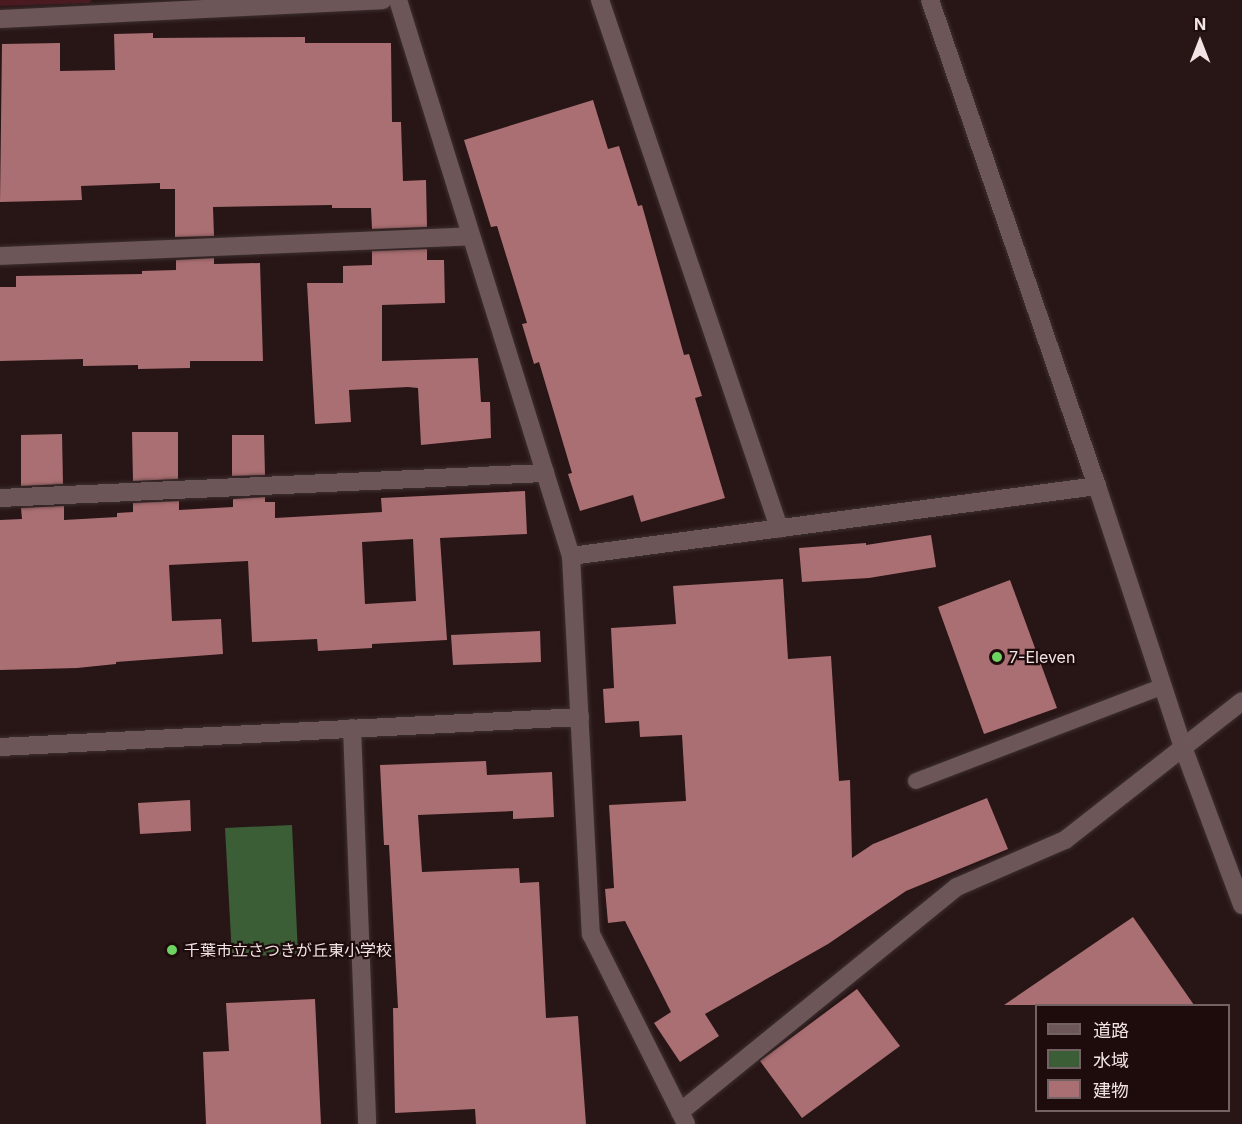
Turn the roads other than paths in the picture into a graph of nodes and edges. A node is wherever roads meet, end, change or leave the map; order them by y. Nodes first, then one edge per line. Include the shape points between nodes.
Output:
1 (383, 0) edge
2 (398, 0) edge
3 (600, 0) edge
4 (930, 0) edge
5 (112, 7) edge
6 (0, 19) edge
7 (470, 236) junction
8 (0, 256) edge
9 (545, 473) junction
10 (1097, 486) junction
11 (0, 498) edge
12 (779, 528) junction
13 (571, 556) junction
14 (1163, 686) junction
15 (1242, 701) edge
16 (580, 717) junction
17 (352, 728) junction
18 (0, 747) edge
19 (1183, 747) junction
20 (916, 781) dead end
21 (1242, 905) edge
22 (683, 1118) edge
23 (367, 1124) edge

1 - 5 street
2 - 7 street
3 - 12 street
4 - 10 street
5 - 6 street
7 - 8 street
7 - 9 street
9 - 11 street
9 - 13 street
10 - 12 street
10 - 14 street
12 - 13 street
13 - 16 street
14 - 19 street
14 - 20 lane
15 - 19 street
16 - 17 street
16 - 22 street via 591,934
17 - 18 street
17 - 23 street
19 - 21 street
19 - 22 street via 1065,840 957,887

